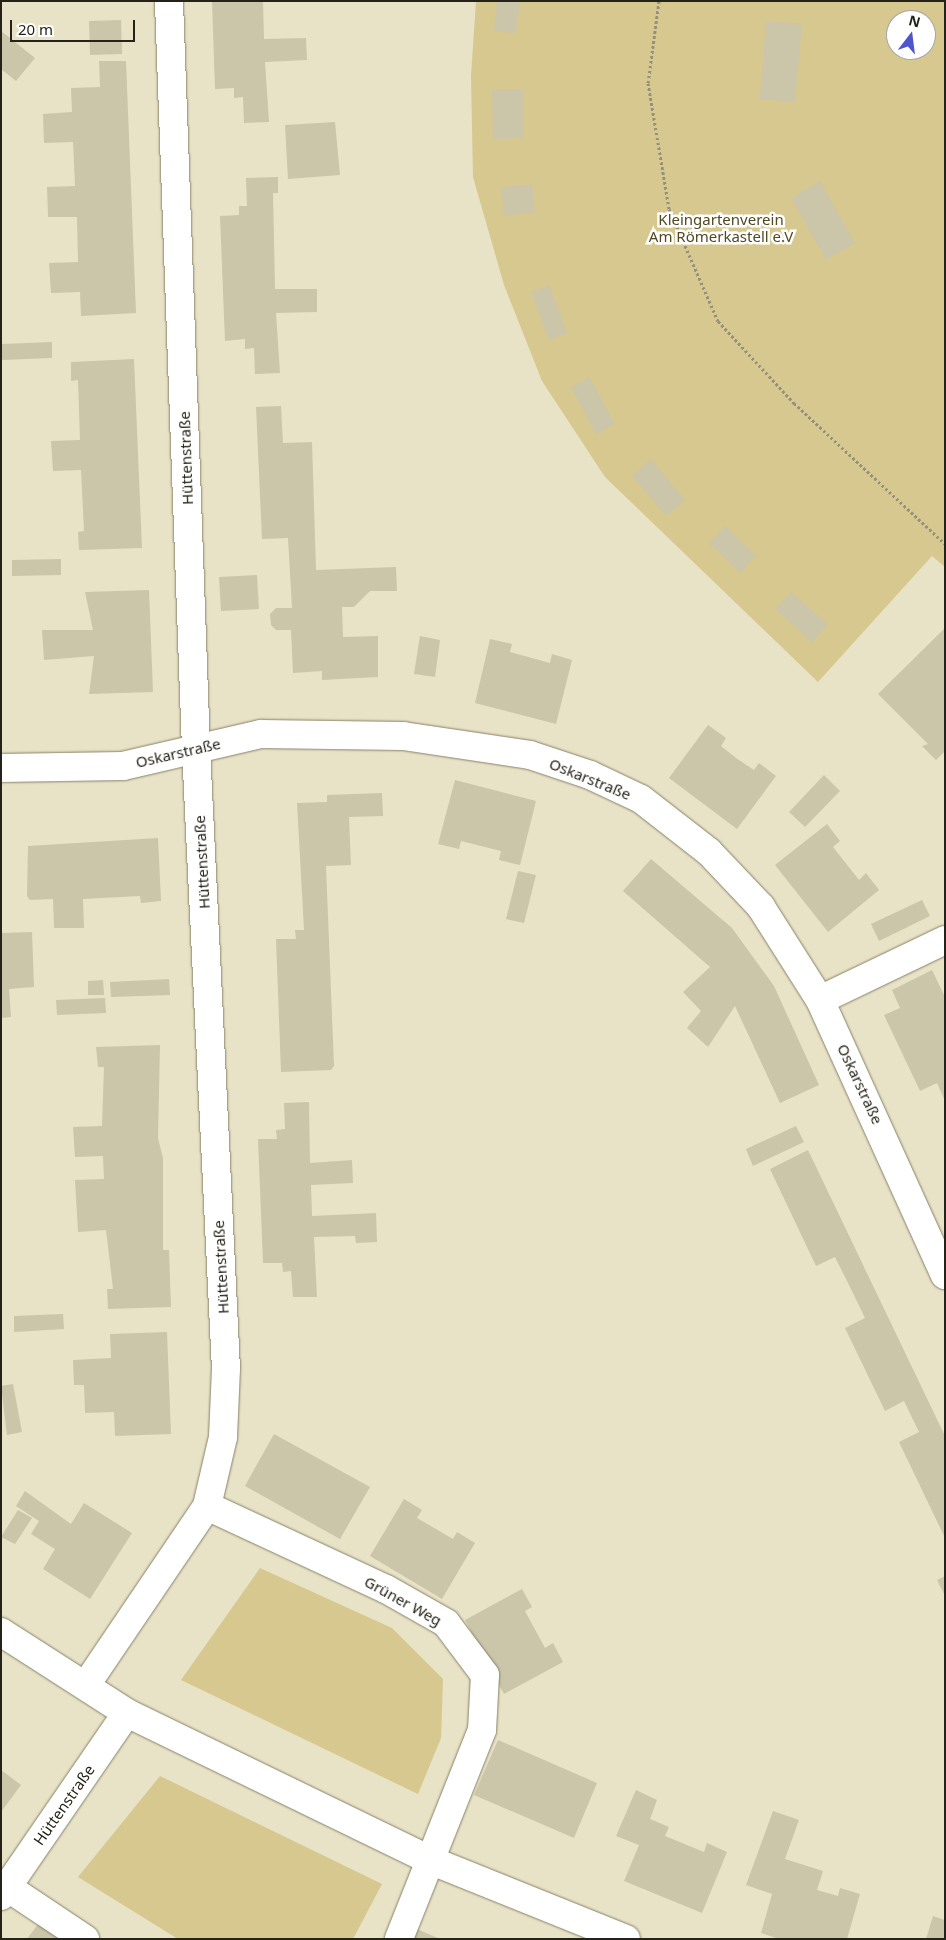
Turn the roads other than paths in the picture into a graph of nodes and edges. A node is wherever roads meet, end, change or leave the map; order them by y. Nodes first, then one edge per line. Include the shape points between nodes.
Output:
1 (169, 1) edge
2 (196, 749) junction
3 (1, 768) edge
4 (945, 940) edge
5 (820, 1000) junction
6 (945, 1275) edge
7 (207, 1506) junction
8 (1, 1632) edge
9 (86, 1685) junction
10 (127, 1713) junction
11 (432, 1861) junction
12 (4, 1892) edge
13 (85, 1939) edge
14 (399, 1939) edge
15 (626, 1939) edge

1 - 2 street, Hüttenstraße
2 - 3 street, Oskarstraße via 123,766
2 - 5 street, Oskarstraße via 261,734 404,736 530,755 590,775 640,800 709,852 761,907
2 - 7 street, Hüttenstraße via 226,1369 223,1437
4 - 5 street
5 - 6 street, Oskarstraße
7 - 9 street, Hüttenstraße
7 - 11 street, Grüner Weg via 386,1589 446,1623 485,1675 482,1730
8 - 9 street
9 - 10 street
10 - 11 street
10 - 12 street, Hüttenstraße
11 - 14 street, Grüner Weg
11 - 15 street
12 - 13 street

